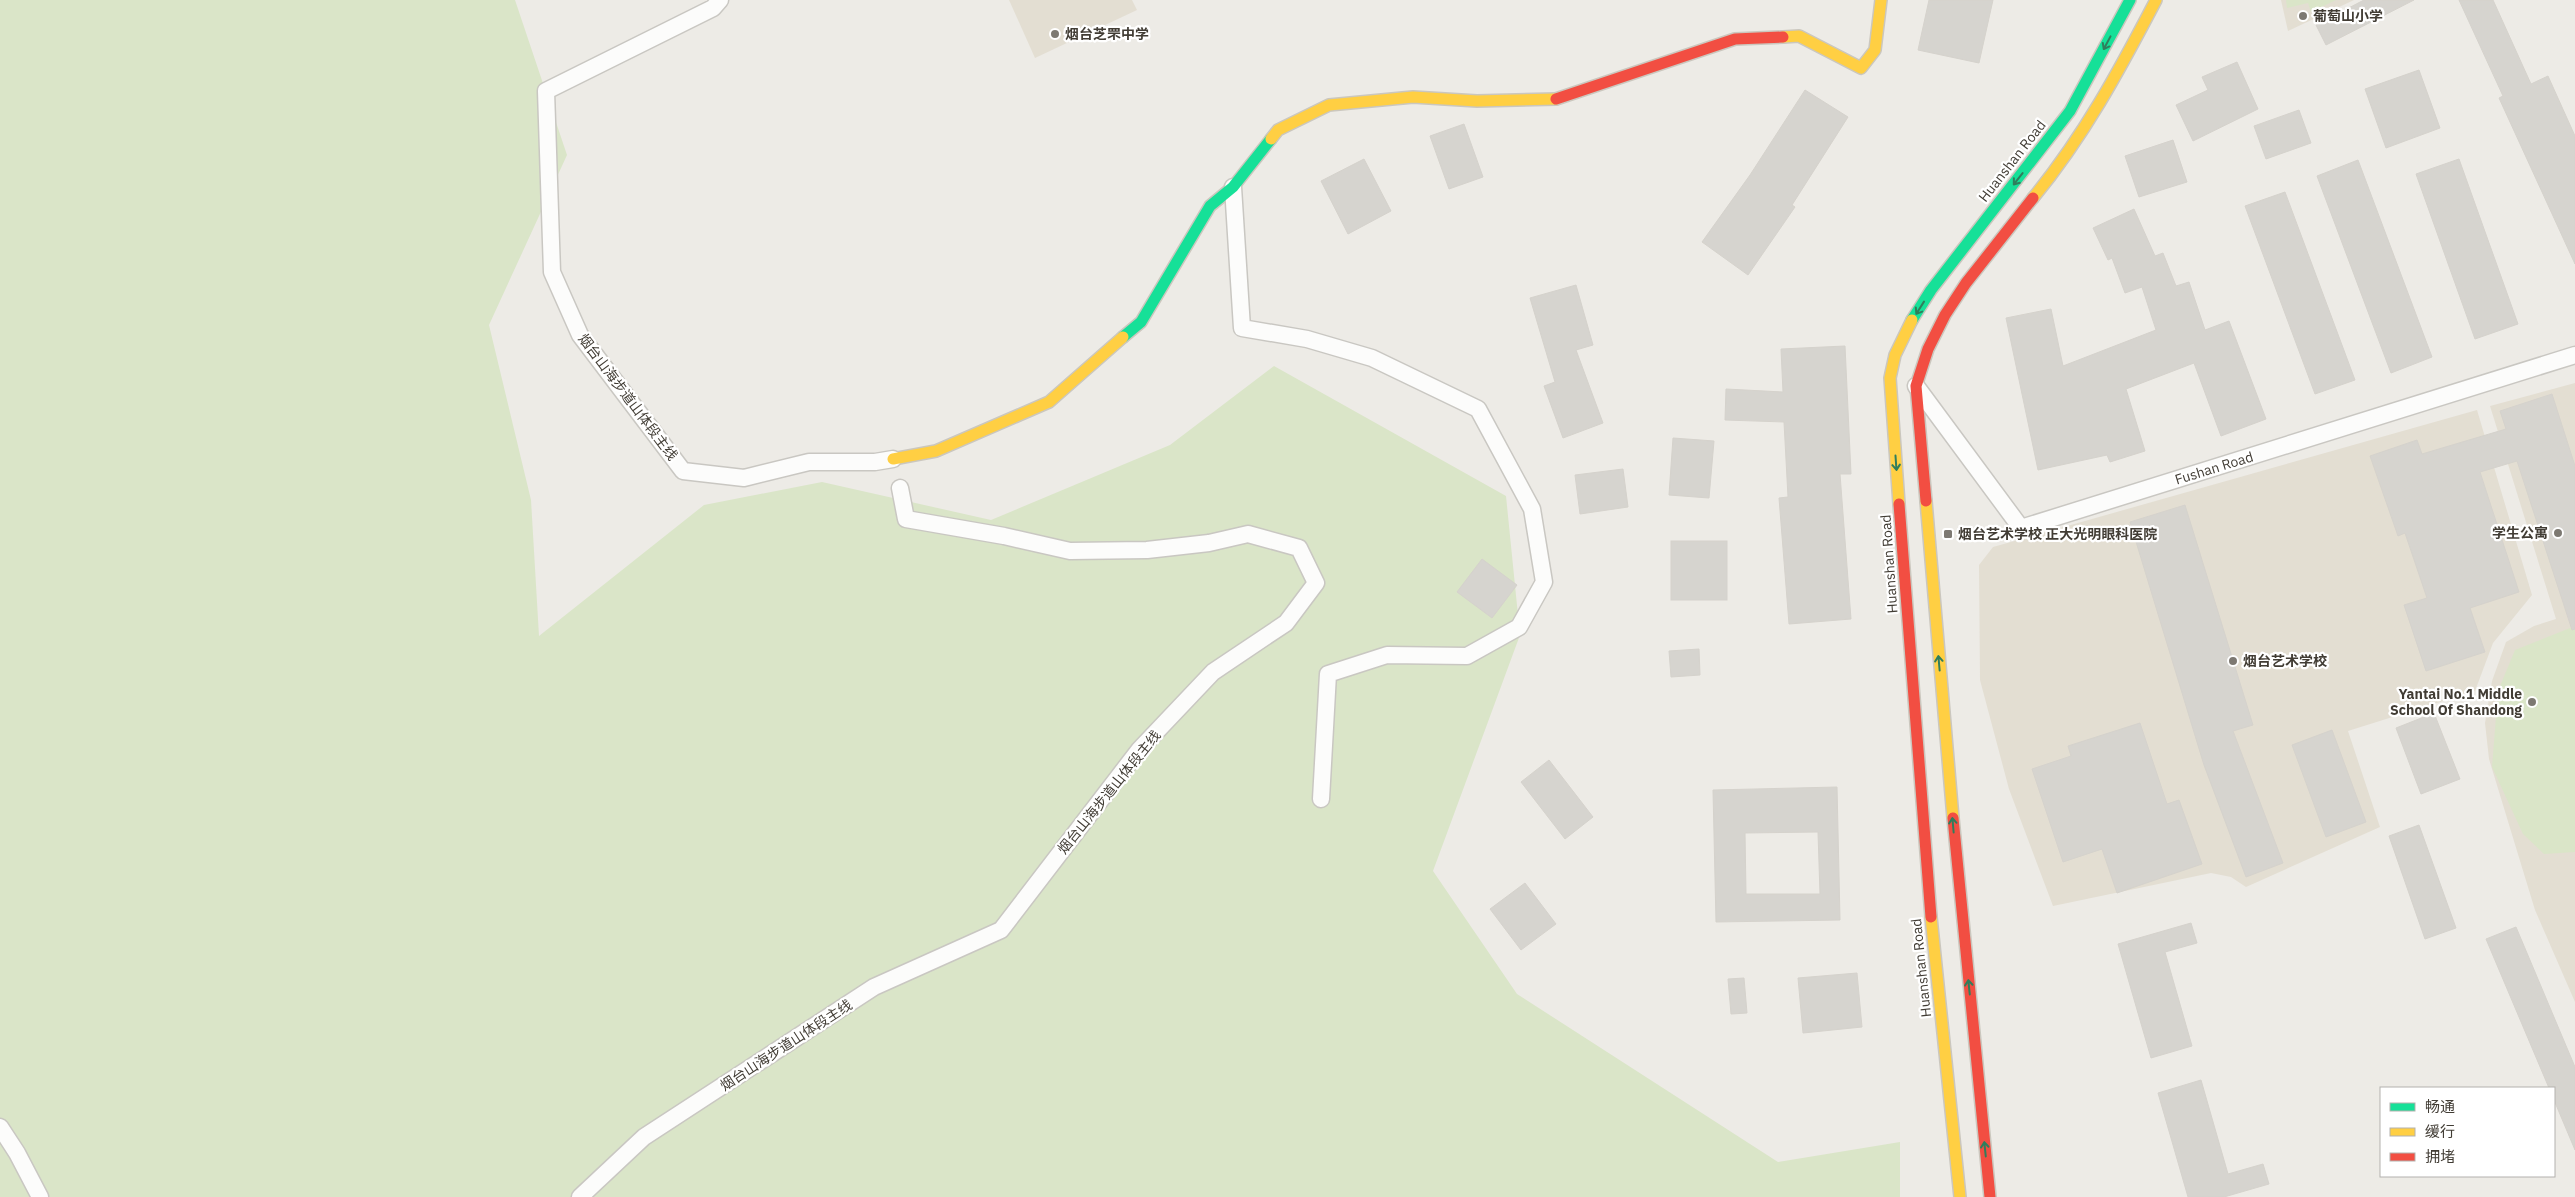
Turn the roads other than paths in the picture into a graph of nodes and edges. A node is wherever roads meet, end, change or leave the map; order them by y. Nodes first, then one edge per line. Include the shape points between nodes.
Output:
1 (1881, 0) edge
2 (2130, 0) edge
3 (2156, 0) edge
4 (712, 3) edge
5 (1234, 187) junction
6 (2575, 355) edge
7 (1916, 386) junction
8 (893, 458) joint
9 (900, 488) dead end
10 (1321, 800) dead end
11 (0, 1127) edge
12 (40, 1197) edge
13 (580, 1197) edge
14 (1960, 1197) edge
15 (1990, 1197) edge

1 - 5 main road via 1875,50 1861,68 1799,36 1736,39 1560,99 1477,101 1413,97 1329,105 1278,130
2 -> 14 main road, Huanshan Road via 2070,111 1931,290 1907,328 1895,355 1890,378 1926,866
3 - 7 main road via 2086,129 1948,306 1921,362
4 - 8 street, 烟台山海步道山体段主线 via 546,90 552,272 580,335 683,471 744,478 809,462 875,462
5 - 8 main road via 1210,206 1141,322 1049,402 936,451
5 - 10 street via 1242,328 1307,339 1372,358 1478,409 1532,509 1544,582 1519,627 1467,656 1387,655 1328,674
6 - 7 street, Fushan Road via 2021,528
15 -> 7 main road via 1956,864
9 - 13 street, 烟台山海步道山体段主线 via 906,519 1070,551 1147,550 1248,534 1298,548 1316,583 1286,623 1213,672 1139,750 1002,930 874,987 644,1137
11 - 12 street

